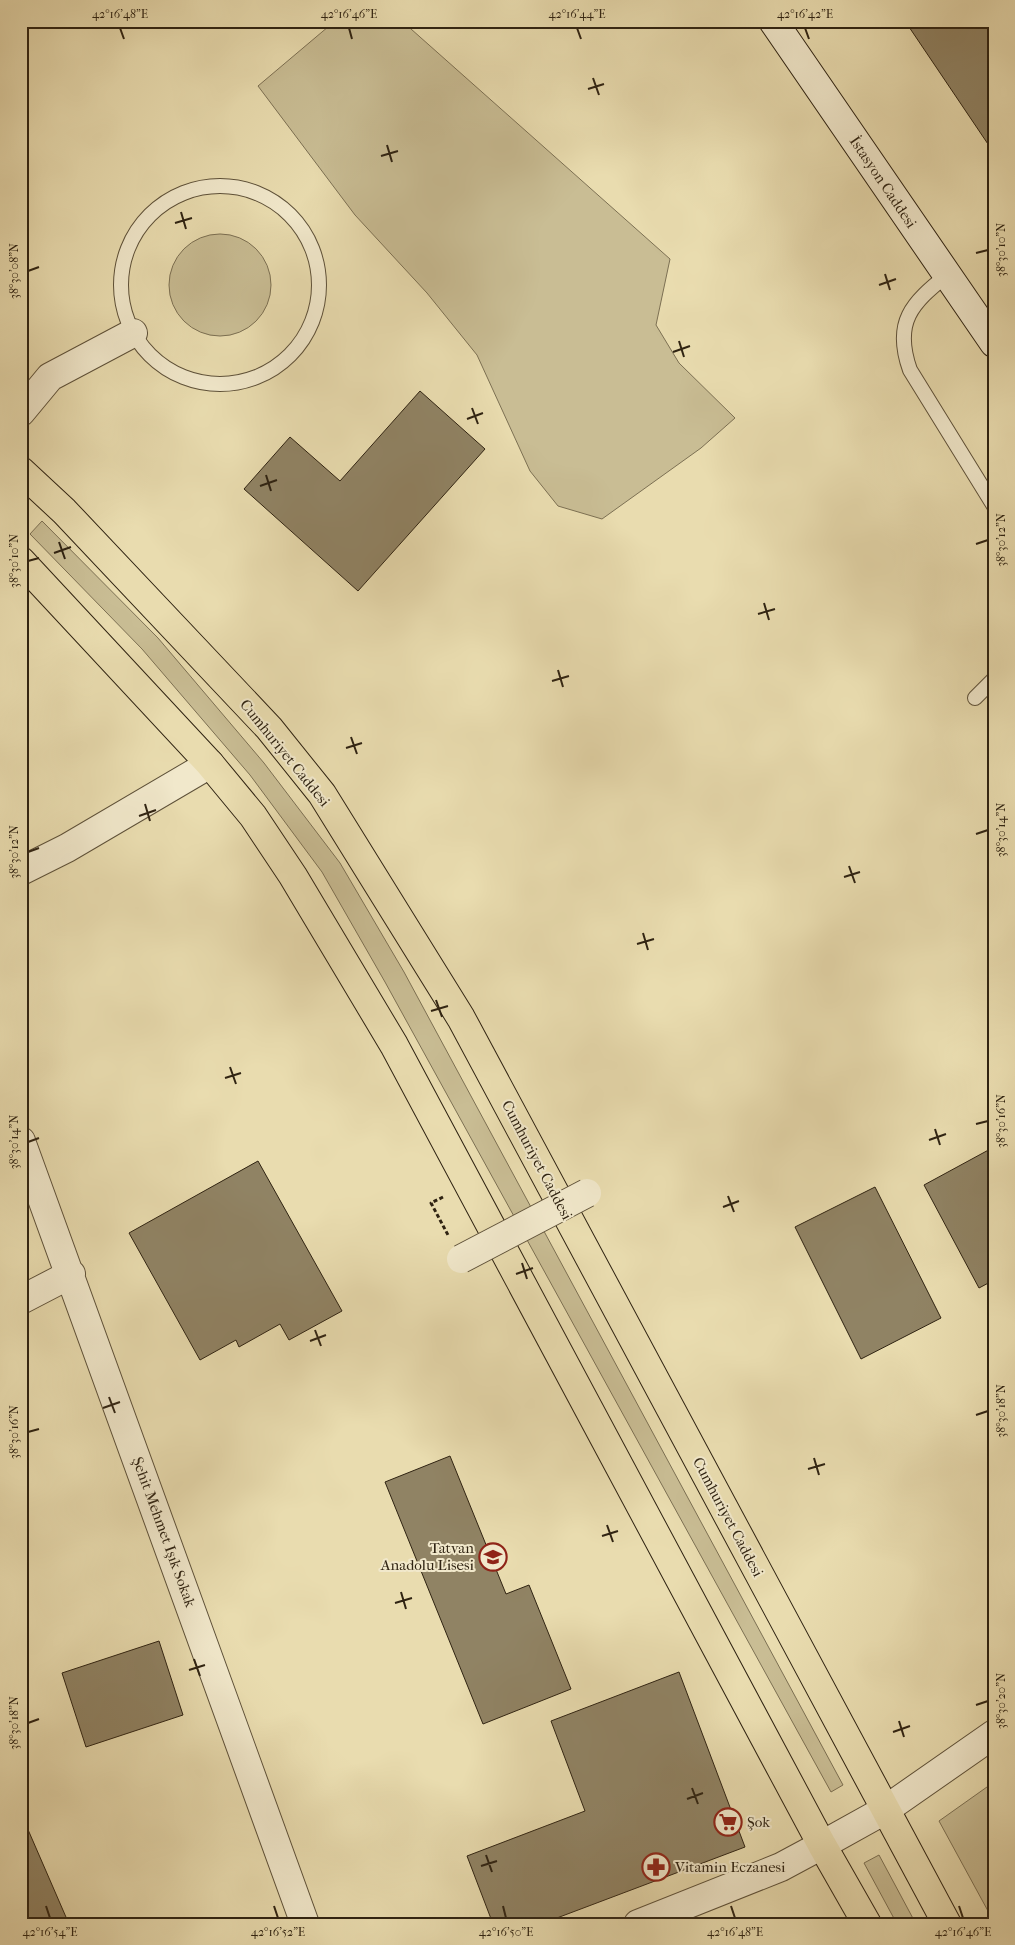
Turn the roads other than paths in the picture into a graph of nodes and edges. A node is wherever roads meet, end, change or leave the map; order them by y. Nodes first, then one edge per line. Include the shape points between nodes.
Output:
1 (773, 21) edge
2 (947, 275) junction
3 (134, 333) junction
4 (994, 343) edge
5 (21, 412) edge
6 (21, 471) edge
7 (994, 506) edge
8 (21, 561) edge
9 (994, 679) edge
10 (975, 698) dead end
11 (210, 764) junction
12 (21, 871) edge
13 (21, 1141) edge
14 (586, 1193) dead end
15 (461, 1259) dead end
16 (70, 1274) junction
17 (21, 1300) edge
18 (994, 1734) edge
19 (885, 1810) junction
20 (822, 1845) junction
21 (305, 1924) edge
22 (638, 1924) edge
23 (867, 1924) edge
24 (947, 1924) edge

1 - 2 street, İstasyon Caddesi
2 - 4 street, İstasyon Caddesi
2 - 7 lane via 921,296 911,309 905,325 904,355 910,370
3 - 3 lane via 143,349 169,371 202,383 236,384 269,372 294,353 312,327 320,296 319,265 308,235 288,210 261,193 238,187 199,187 169,199 143,222 126,251 120,286 126,319
3 - 5 street via 50,377
6 - 19 highway, Cumhuriyet Caddesi via 64,511 256,714 322,794 461,1018
8 - 11 highway
9 - 10 lane
11 - 12 street via 67,848
11 - 20 highway via 253,816 293,876 394,1045
13 - 16 street, Şehit Mehmet Işık Sokak
14 - 15 street, bridge
16 - 17 street
16 - 21 street, Şehit Mehmet Işık Sokak
18 - 19 street
19 - 20 street
19 - 24 highway, Cumhuriyet Caddesi
20 - 22 street via 781,1867
20 - 23 highway

